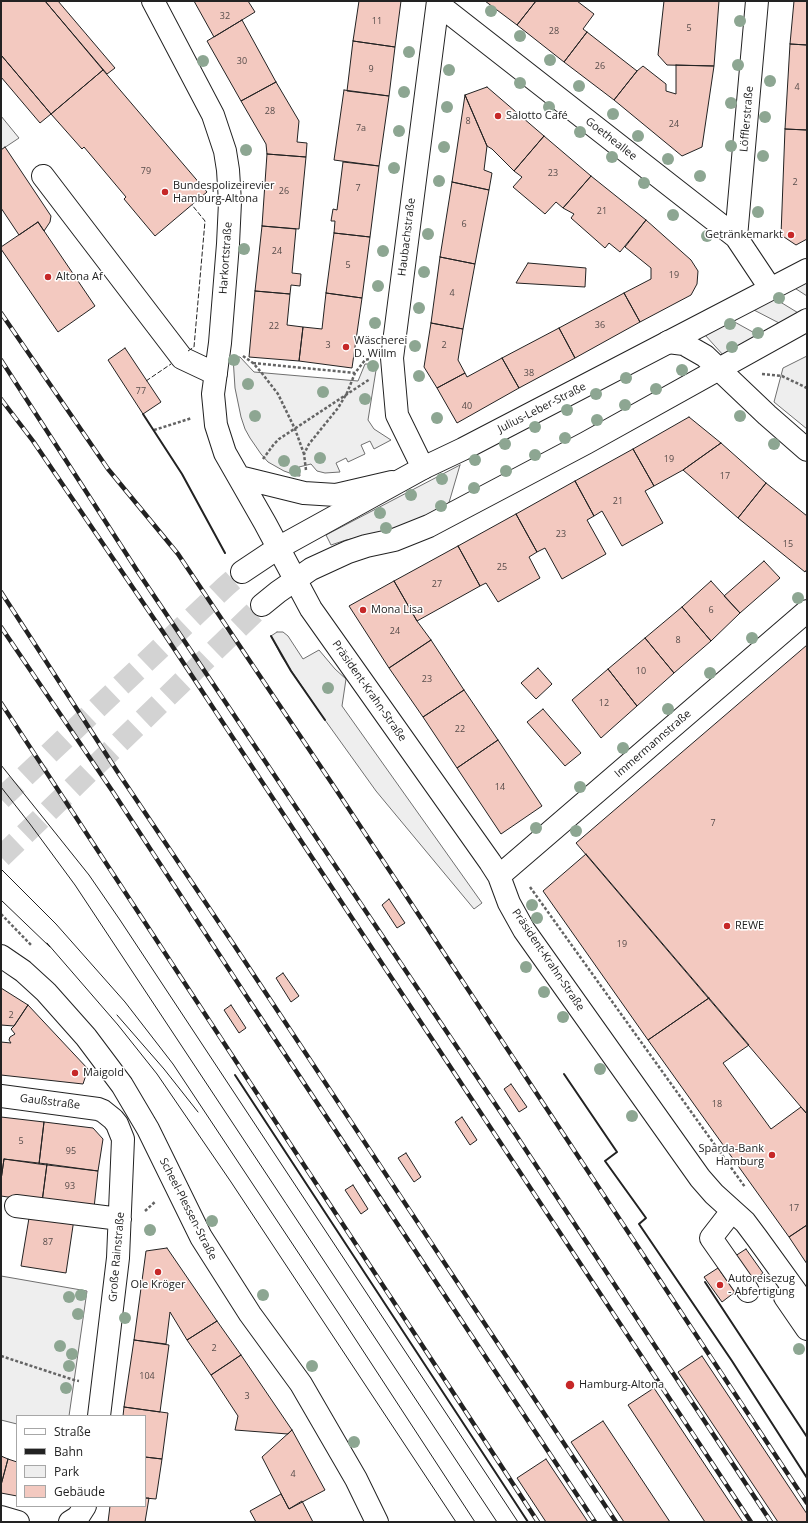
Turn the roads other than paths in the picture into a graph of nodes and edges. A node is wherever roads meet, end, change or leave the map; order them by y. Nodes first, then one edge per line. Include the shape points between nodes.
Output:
1 (153, 1) edge
2 (757, 1) edge
3 (438, 2) edge
4 (42, 176) dead end
5 (736, 237) junction
6 (807, 270) edge
7 (770, 288) junction
8 (807, 320) edge
9 (668, 342) junction
10 (720, 369) junction
11 (216, 374) junction
12 (807, 450) edge
13 (423, 468) junction
14 (239, 477) junction
15 (401, 479) junction
16 (278, 548) junction
17 (242, 572) tunnel mouth
18 (294, 580) junction
19 (262, 605) tunnel mouth
20 (807, 611) edge
21 (506, 870) junction
22 (1, 956) edge
23 (1, 1096) edge
24 (98, 1109) joint
25 (16, 1206) dead end
26 (722, 1224) junction
27 (120, 1226) junction
28 (748, 1291) dead end
29 (807, 1307) edge
30 (807, 1329) edge
31 (99, 1415) edge
32 (84, 1507) edge
33 (1, 1517) edge
34 (18, 1522) edge
35 (71, 1522) edge
36 (377, 1522) edge

1 - 11 street, Harkortstraße via 213,115 225,151 230,202
2 - 5 street, Löfflerstraße
3 - 5 street, Goetheallee
3 - 13 street, Haubachstraße via 392,361 397,415
4 - 11 street via 182,358
5 - 7 street, Goetheallee
6 - 7 street, Julius-Leber-Straße
7 - 9 street, Julius-Leber-Straße
8 - 10 street
9 - 10 street via 684,344 705,356
9 - 13 street, Julius-Leber-Straße
10 - 12 street via 766,415
10 - 18 street via 586,444 429,526 394,540 348,552
11 - 14 street, Harkortstraße via 214,411 220,439
13 - 15 street, Julius-Leber-Straße
14 - 15 street via 304,492 336,495
14 - 16 street, Harkortstraße
15 - 16 street, Julius-Leber-Straße
16 - 17 street, Julius-Leber-Straße
16 - 18 street, Präsident-Krahn-Straße
18 - 19 street
18 - 21 street, Präsident-Krahn-Straße via 311,609
20 - 21 street, Immermannstraße
21 - 26 street, Präsident-Krahn-Straße via 509,903 524,930 700,1178 714,1194
22 - 36 street, Scheel-Plessen-Straße via 23,971 46,992 86,1037 140,1113 201,1237 250,1314 301,1384 356,1479
23 - 24 street, Gaußstraße
24 - 27 street, Große Rainstraße via 113,1119 123,1140
25 - 27 street
26 - 28 street
26 - 29 street, Präsident-Krahn-Straße via 745,1222
26 - 30 street via 746,1242
27 - 31 street, Große Rainstraße
32 - 35 street
33 - 34 street

